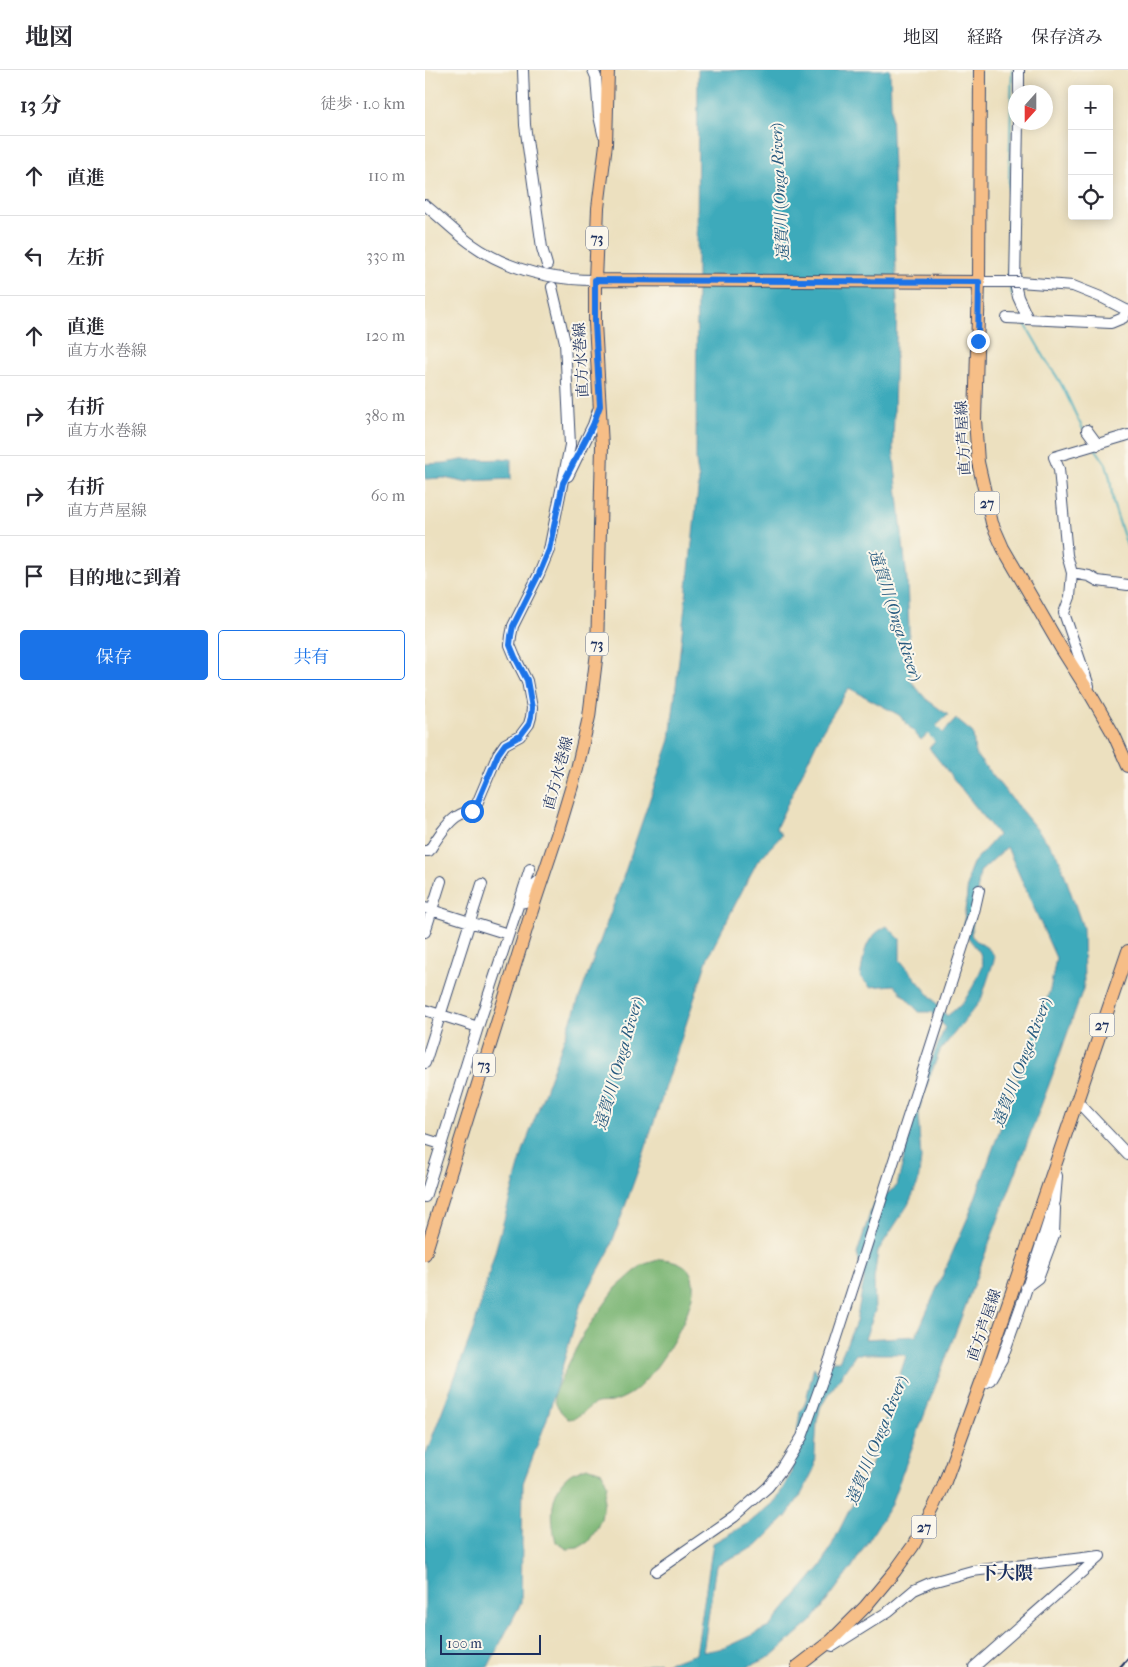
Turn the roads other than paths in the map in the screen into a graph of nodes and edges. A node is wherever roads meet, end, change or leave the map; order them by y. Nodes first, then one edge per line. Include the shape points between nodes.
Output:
1 (523, 70) edge
2 (593, 70) edge
3 (608, 70) edge
4 (980, 70) edge
5 (1019, 70) edge
6 (1019, 85) edge
7 (1018, 130) edge
8 (606, 144) junction
9 (425, 205) edge
10 (547, 265) dead end
11 (598, 280) junction
12 (976, 282) junction
13 (552, 287) dead end
14 (1128, 311) edge
15 (1007, 318) dead end
16 (1029, 319) junction
17 (600, 406) junction
18 (1087, 430) dead end
19 (1128, 435) edge
20 (1095, 446) junction
21 (563, 483) junction
22 (1072, 573) junction
23 (1128, 585) edge
24 (1092, 697) junction
25 (1128, 766) edge
26 (425, 851) edge
27 (530, 869) dead end
28 (544, 876) junction
29 (441, 881) dead end
30 (482, 884) dead end
31 (979, 890) dead end
32 (519, 903) junction
33 (429, 909) edge
34 (470, 922) junction
35 (425, 932) edge
36 (508, 934) junction
37 (1128, 951) edge
38 (425, 1010) edge
39 (440, 1015) junction
40 (478, 1027) junction
41 (425, 1063) edge
42 (1077, 1100) junction
43 (425, 1139) edge
44 (441, 1144) junction
45 (1128, 1155) edge
46 (1055, 1168) junction
47 (425, 1197) edge
48 (425, 1254) edge
49 (980, 1385) junction
50 (656, 1571) dead end
51 (826, 1644) junction
52 (797, 1667) edge
53 (974, 1667) edge

1 - 10 street via 525,125
2 - 8 street
3 - 8 main road, 直方水巻線 / 73
4 - 12 main road, 直方芦屋線 / 27
5 - 6 street
7 - 16 street via 1015,284
8 - 11 main road, 直方水巻線 / 73 via 598,208
9 - 11 street via 470,242 513,266 570,280
11 - 12 main road
11 - 17 main road, 直方水巻線 / 73 via 595,323
12 - 14 street, bridge via 1073,286
12 - 24 main road, 直方芦屋線 / 27 via 975,419 978,462 992,523 1003,548
13 - 21 street via 565,342 570,445
14 - 16 street via 1123,318 1111,323
15 - 16 street
17 - 21 street
17 - 28 main road, 直方水巻線 / 73 via 597,652 589,718
18 - 20 street
19 - 20 street
20 - 22 street via 1053,457 1059,469 1067,555
21 - 26 street via 549,550 511,636 510,645 527,680 532,708 529,724 498,754 472,811 457,816 429,851
22 - 23 street
22 - 24 street via 1070,596 1064,612
24 - 25 main road, 直方芦屋線 / 27
27 - 32 street
28 - 32 street via 525,902
28 - 48 main road, 直方水巻線 / 73
29 - 33 street
30 - 34 street
31 - 50 street via 833,1350 802,1437 768,1487 734,1517
32 - 36 street
33 - 34 street
33 - 35 street
34 - 36 street
34 - 39 street
36 - 40 street
37 - 42 main road, 直方芦屋線 / 27
38 - 39 street
39 - 40 street
39 - 41 street
40 - 44 street
42 - 45 street
42 - 46 main road, 直方芦屋線 / 27
43 - 44 street
44 - 47 street
46 - 49 main road, 直方芦屋線 / 27
46 - 49 street via 1054,1202 1015,1323 1002,1359 990,1380
49 - 51 main road, 直方芦屋線 / 27 via 943,1487 913,1546 865,1607
51 - 52 main road, 直方芦屋線 / 27
51 - 53 street via 833,1646 889,1611 913,1590 933,1582 972,1571 1100,1556

